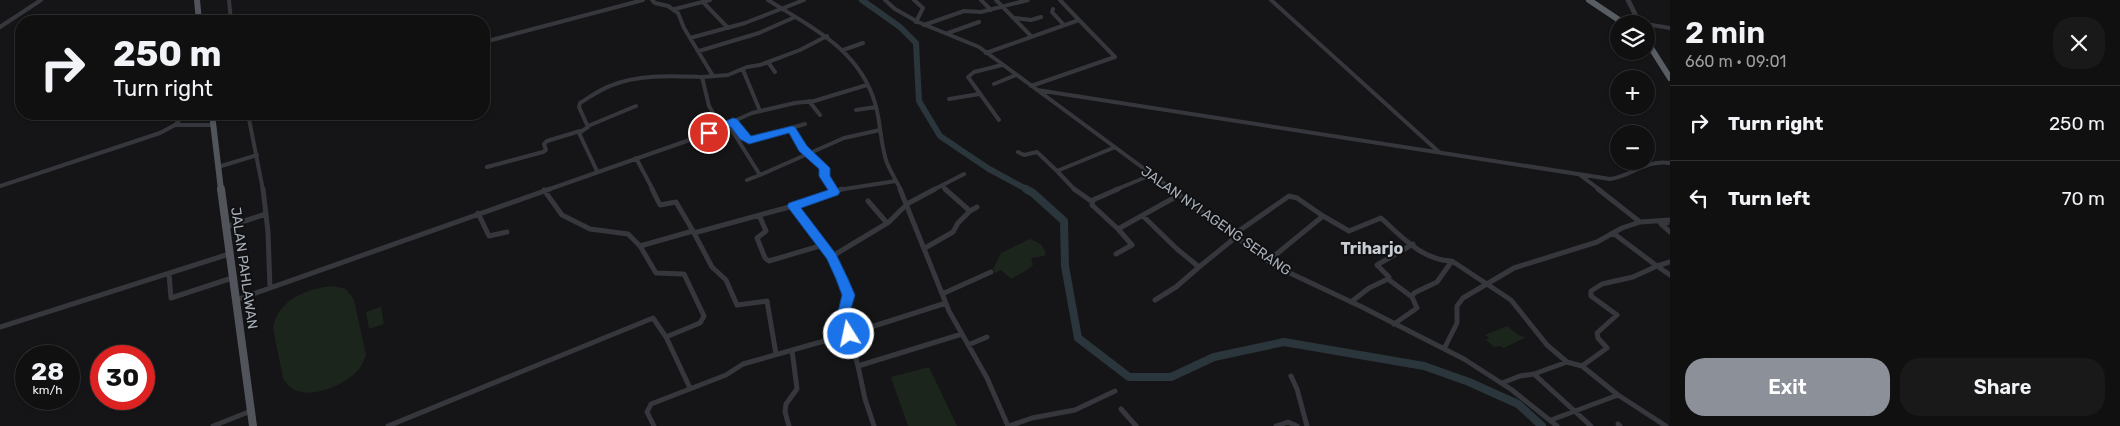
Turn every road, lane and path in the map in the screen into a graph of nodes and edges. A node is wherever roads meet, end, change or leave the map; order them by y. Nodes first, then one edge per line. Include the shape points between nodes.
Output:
1 (41, 0) edge
2 (196, 0) edge
3 (229, 0) edge
4 (643, 0) edge
5 (652, 0) edge
6 (768, 0) edge
7 (804, 0) edge
8 (885, 0) edge
9 (914, 0) edge
10 (981, 0) edge
11 (996, 0) edge
12 (1028, 0) edge
13 (1060, 0) edge
14 (1271, 0) edge
15 (1588, 0) edge
16 (1628, 0) edge
17 (707, 1) edge
18 (1005, 7) junction
19 (675, 9) junction
20 (780, 9) junction
21 (1054, 9) dead end
22 (991, 10) junction
23 (19, 15) edge
24 (198, 15) edge
25 (230, 15) edge
26 (1611, 15) edge
27 (1636, 15) edge
28 (1041, 16) dead end
29 (795, 17) junction
30 (15, 18) edge
31 (1015, 18) junction
32 (1079, 20) junction
33 (916, 22) junction
34 (979, 22) dead end
35 (924, 24) junction
36 (1064, 25) junction
37 (1655, 26) edge
38 (0, 28) edge
39 (728, 28) junction
40 (1670, 28) edge
41 (948, 33) junction
42 (827, 36) junction
43 (1031, 36) junction
44 (690, 38) junction
45 (490, 40) edge
46 (863, 43) dead end
47 (843, 50) junction
48 (698, 51) junction
49 (986, 53) junction
50 (1655, 54) edge
51 (1655, 57) edge
52 (768, 62) junction
53 (1002, 64) junction
54 (744, 70) junction
55 (775, 72) dead end
56 (1016, 75) junction
57 (713, 76) junction
58 (702, 77) junction
59 (1670, 78) edge
60 (994, 84) dead end
61 (867, 85) junction
62 (1031, 86) junction
63 (1036, 90) junction
64 (979, 94) junction
65 (949, 99) dead end
66 (809, 101) junction
67 (636, 106) dead end
68 (876, 107) junction
69 (856, 110) dead end
70 (760, 111) junction
71 (820, 115) dead end
72 (179, 120) edge
73 (213, 120) edge
74 (249, 120) edge
75 (999, 120) dead end
76 (731, 123) junction
77 (175, 124) junction
78 (805, 124) dead end
79 (213, 125) junction
80 (588, 126) junction
81 (720, 127) junction
82 (792, 129) junction
83 (880, 130) junction
84 (580, 131) junction
85 (1113, 148) junction
86 (1018, 152) dead end
87 (1440, 153) junction
88 (808, 154) junction
89 (257, 155) junction
90 (636, 158) junction
91 (1670, 164) edge
92 (218, 167) junction
93 (487, 167) dead end
94 (597, 171) junction
95 (1057, 171) junction
96 (964, 174) dead end
97 (760, 175) junction
98 (1150, 175) junction
99 (1580, 175) junction
100 (747, 180) dead end
101 (896, 181) junction
102 (0, 186) edge
103 (942, 186) junction
104 (544, 190) junction
105 (834, 192) junction
106 (1179, 195) junction
107 (868, 201) dead end
108 (1091, 201) junction
109 (907, 204) junction
110 (793, 206) junction
111 (977, 207) dead end
112 (970, 211) junction
113 (478, 213) junction
114 (266, 214) junction
115 (760, 215) junction
116 (1143, 216) junction
117 (1323, 216) junction
118 (1670, 221) edge
119 (1640, 222) junction
120 (887, 223) junction
121 (226, 227) junction
122 (1118, 229) junction
123 (507, 232) dead end
124 (693, 232) junction
125 (1670, 232) edge
126 (1613, 233) junction
127 (1234, 236) junction
128 (1413, 244) junction
129 (823, 245) junction
130 (640, 246) junction
131 (925, 248) junction
132 (229, 254) junction
133 (1116, 254) dead end
134 (831, 257) junction
135 (1268, 261) junction
136 (1451, 261) junction
137 (1670, 262) edge
138 (1657, 266) junction
139 (1199, 267) junction
140 (991, 272) dead end
141 (169, 274) junction
142 (1670, 275) edge
143 (232, 278) junction
144 (1388, 279) junction
145 (1488, 283) junction
146 (270, 288) junction
147 (942, 294) junction
148 (1412, 297) junction
149 (236, 300) junction
150 (1155, 300) dead end
151 (1351, 302) junction
152 (946, 303) junction
153 (1394, 324) junction
154 (0, 327) edge
155 (849, 334) junction
156 (962, 334) junction
157 (666, 337) junction
158 (988, 337) dead end
159 (968, 345) junction
160 (1444, 349) junction
161 (792, 350) junction
162 (776, 354) junction
163 (1568, 362) junction
164 (858, 366) junction
165 (1582, 366) junction
166 (1534, 374) junction
167 (1292, 376) dead end
168 (1502, 383) junction
169 (690, 388) junction
170 (1115, 390) dead end
171 (1618, 395) junction
172 (1121, 409) dead end
173 (251, 411) junction
174 (1575, 412) junction
175 (1551, 420) junction
176 (213, 426) edge
177 (253, 426) edge
178 (388, 426) edge
179 (654, 426) edge
180 (789, 426) edge
181 (874, 426) edge
182 (1008, 426) edge
183 (1136, 426) edge
184 (1276, 426) edge
185 (1297, 426) edge
186 (1307, 426) edge
187 (1557, 426) edge
188 (1590, 426) edge
189 (1666, 426) edge

1 - 23 street
2 - 24 main road
3 - 25 street
4 - 45 street
5 - 19 street
6 - 20 street
7 - 20 street
8 - 33 street, JALAN NYI AGENG SERANG via 901,15
9 - 33 street via 923,8
10 - 22 street
11 - 18 street
12 - 18 street
13 - 32 street
14 - 87 street
15 - 26 highway
16 - 27 street
17 - 19 street
17 - 39 street
18 - 22 street
18 - 31 street
19 - 44 street
20 - 29 street
20 - 39 street
21 - 36 street via 1052,12
22 - 35 street via 964,11
28 - 31 street via 1031,20
29 - 42 street
29 - 48 street via 759,33
30 - 38 street
31 - 43 street
32 - 36 street
32 - 62 street via 1115,57
33 - 35 street, JALAN NYI AGENG SERANG
34 - 41 street
35 - 41 street, JALAN NYI AGENG SERANG
36 - 43 street
37 - 40 street
39 - 44 street
41 - 49 street, JALAN NYI AGENG SERANG
42 - 47 street
42 - 52 street
43 - 49 street
44 - 48 street
46 - 47 street
47 - 61 street via 861,71
48 - 57 street
49 - 53 street, JALAN NYI AGENG SERANG
50 - 59 highway
51 - 59 highway
52 - 54 street
52 - 55 street
53 - 56 street, JALAN NYI AGENG SERANG
53 - 64 street via 969,75
54 - 57 street
54 - 70 street
56 - 60 street
56 - 62 street, JALAN NYI AGENG SERANG
57 - 58 street
58 - 80 street via 659,77 611,85 579,104
58 - 81 street via 709,106
61 - 66 street
61 - 68 street
62 - 63 street, JALAN NYI AGENG SERANG
63 - 85 street, JALAN NYI AGENG SERANG
63 - 87 street
64 - 65 street
64 - 75 street
66 - 70 street
66 - 71 street
67 - 80 street
68 - 69 street
68 - 83 street
70 - 76 street
72 - 77 street
73 - 79 main road, JALAN PAHLAWAN
74 - 89 street
76 - 81 street
76 - 82 street via 749,140
76 - 97 street
77 - 79 street
77 - 102 street via 160,133
78 - 82 street
79 - 92 main road, JALAN PAHLAWAN
80 - 84 street
81 - 90 street
82 - 88 street
83 - 88 street via 844,138
83 - 101 street via 884,156
84 - 93 street via 547,141 543,152
84 - 94 street
85 - 95 street
85 - 98 street, JALAN NYI AGENG SERANG
86 - 95 street via 1024,155 1037,152
87 - 99 street
88 - 97 street
88 - 105 street via 825,168 824,176
89 - 92 street
89 - 114 street
90 - 94 street
90 - 124 street via 660,205 676,202
91 - 99 street via 1651,161 1614,179
92 - 121 main road, JALAN PAHLAWAN
94 - 104 street
95 - 108 street via 1072,188
96 - 103 street
97 - 100 street
98 - 106 street, JALAN NYI AGENG SERANG
98 - 108 street
99 - 119 street
101 - 105 street
101 - 109 street
103 - 109 street
103 - 112 street
104 - 113 street
104 - 130 street via 562,215 590,229 628,234
105 - 110 street
106 - 116 street
106 - 127 street, JALAN NYI AGENG SERANG
107 - 120 street
108 - 122 street via 1094,208
109 - 120 street
109 - 131 street
110 - 115 street
110 - 129 street
111 - 112 street
112 - 131 street via 953,232
113 - 123 street via 489,236
113 - 146 street
114 - 121 street
114 - 146 street
115 - 124 street
115 - 129 street via 766,231 756,238 768,261
116 - 122 street
116 - 139 street
117 - 127 street via 1289,196
117 - 128 street via 1349,231 1381,218
117 - 135 street
118 - 119 street
118 - 125 street via 1661,224
119 - 126 street
120 - 134 street
121 - 132 main road, JALAN PAHLAWAN
122 - 133 street via 1132,245
124 - 130 street
124 - 162 street via 712,267 726,280 738,305 767,301
126 - 138 street
126 - 145 street via 1597,242 1514,268
127 - 135 street, JALAN NYI AGENG SERANG
127 - 139 street
128 - 136 street via 1431,257
128 - 144 street via 1378,265
129 - 134 street
130 - 157 street via 657,273 684,274 704,316 700,323
131 - 147 street
132 - 141 street
132 - 143 main road, JALAN PAHLAWAN
134 - 155 street via 848,295 844,312
135 - 151 street, JALAN NYI AGENG SERANG via 1290,275
136 - 145 street
136 - 148 street via 1437,282
137 - 138 street
138 - 142 street
138 - 165 street via 1633,277 1602,284 1591,291 1592,296 1617,315 1597,333 1607,348
139 - 150 street
140 - 147 street
141 - 143 street via 171,298
141 - 154 street
143 - 149 main road, JALAN PAHLAWAN
144 - 148 street
144 - 151 street
145 - 160 street via 1459,302 1456,323
145 - 163 street via 1511,300 1547,344
146 - 149 street
147 - 152 street
148 - 153 street via 1416,308
149 - 173 main road, JALAN PAHLAWAN
151 - 153 street, JALAN NYI AGENG SERANG
152 - 155 street
152 - 156 street
153 - 160 street, JALAN NYI AGENG SERANG
155 - 161 street
155 - 164 street
156 - 159 street
156 - 164 street
157 - 169 street
157 - 178 street via 656,320 647,320
158 - 159 street
159 - 182 street
160 - 168 street, JALAN NYI AGENG SERANG
161 - 162 street
161 - 180 street via 797,390 785,402
162 - 169 street via 743,364 726,375
163 - 165 street
163 - 166 street
164 - 181 street
165 - 171 street
166 - 168 street
166 - 174 street
167 - 186 street
168 - 175 street, JALAN NYI AGENG SERANG
169 - 179 street via 648,406 647,412
170 - 182 street via 1075,410
171 - 174 street
171 - 189 street
172 - 183 street
173 - 176 street
173 - 177 main road, JALAN PAHLAWAN
174 - 175 street
174 - 188 street
175 - 187 street, JALAN NYI AGENG SERANG
184 - 185 street via 1288,422

